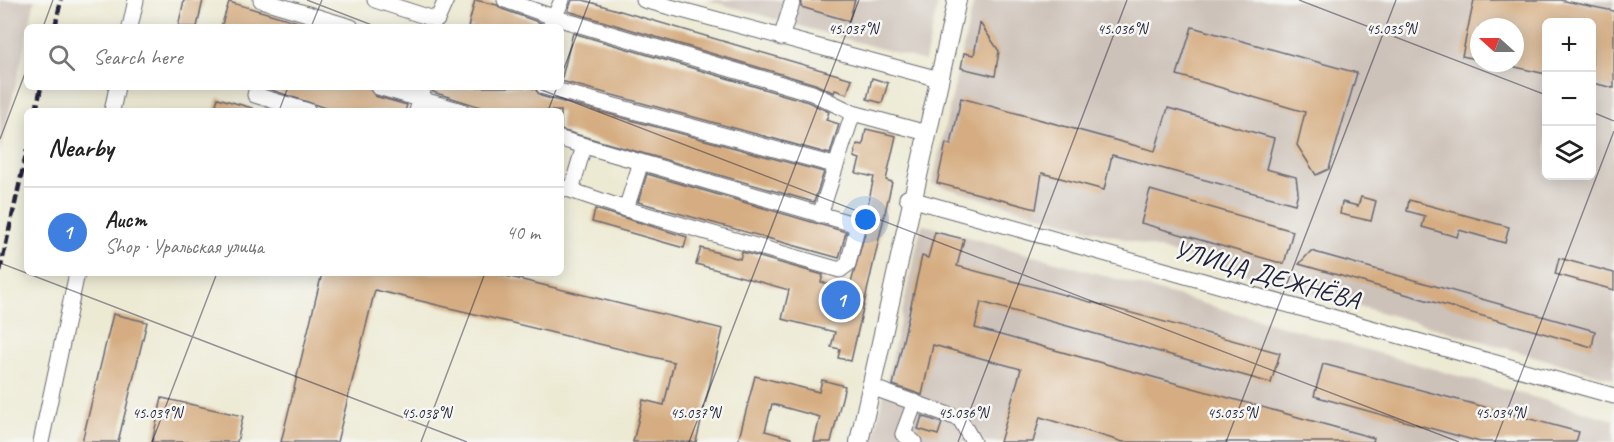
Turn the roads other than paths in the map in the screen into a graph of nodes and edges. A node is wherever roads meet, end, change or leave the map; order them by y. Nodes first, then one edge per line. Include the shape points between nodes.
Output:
1 (136, 0) edge
2 (261, 0) edge
3 (375, 0) edge
4 (446, 0) edge
5 (505, 0) edge
6 (562, 0) edge
7 (644, 0) edge
8 (793, 0) edge
9 (953, 0) edge
10 (957, 0) edge
11 (551, 22) edge
12 (435, 23) edge
13 (131, 24) edge
14 (341, 24) edge
15 (564, 26) edge
16 (781, 38) junction
17 (946, 40) junction
18 (937, 78) junction
19 (116, 90) edge
20 (256, 90) edge
21 (388, 90) edge
22 (555, 90) edge
23 (420, 99) edge
24 (113, 108) edge
25 (298, 108) edge
26 (452, 108) edge
27 (853, 112) junction
28 (923, 132) junction
29 (564, 140) edge
30 (584, 146) junction
31 (641, 162) junction
32 (834, 165) junction
33 (566, 188) edge
34 (910, 198) junction
35 (626, 209) junction
36 (820, 215) junction
37 (76, 276) edge
38 (871, 387) junction
39 (1614, 396) edge
40 (915, 402) junction
41 (41, 442) edge
42 (858, 442) edge
43 (914, 442) edge
44 (973, 442) edge

1 - 13 street
2 - 14 street
3 - 12 street
4 - 12 street
5 - 11 street
6 - 11 street
7 - 16 street
8 - 16 street
9 - 17 main road
10 - 17 main road
15 - 27 street via 812,93
16 - 18 street
17 - 18 main road
18 - 28 main road
18 - 34 main road
19 - 24 street
20 - 25 street via 255,95
21 - 23 street
22 - 32 street
23 - 26 street
27 - 28 street
27 - 32 street
28 - 34 main road
29 - 30 street
30 - 31 street
30 - 33 street
31 - 35 street
31 - 36 street
32 - 36 street
33 - 35 street
34 - 38 main road
34 - 39 street, УЛИЦА ДЕЖНЁВА
34 - 42 main road
35 - 36 street via 840,270 848,264 857,228
37 - 41 street
38 - 40 street
38 - 42 main road
40 - 43 street via 903,434
40 - 44 street via 960,419

